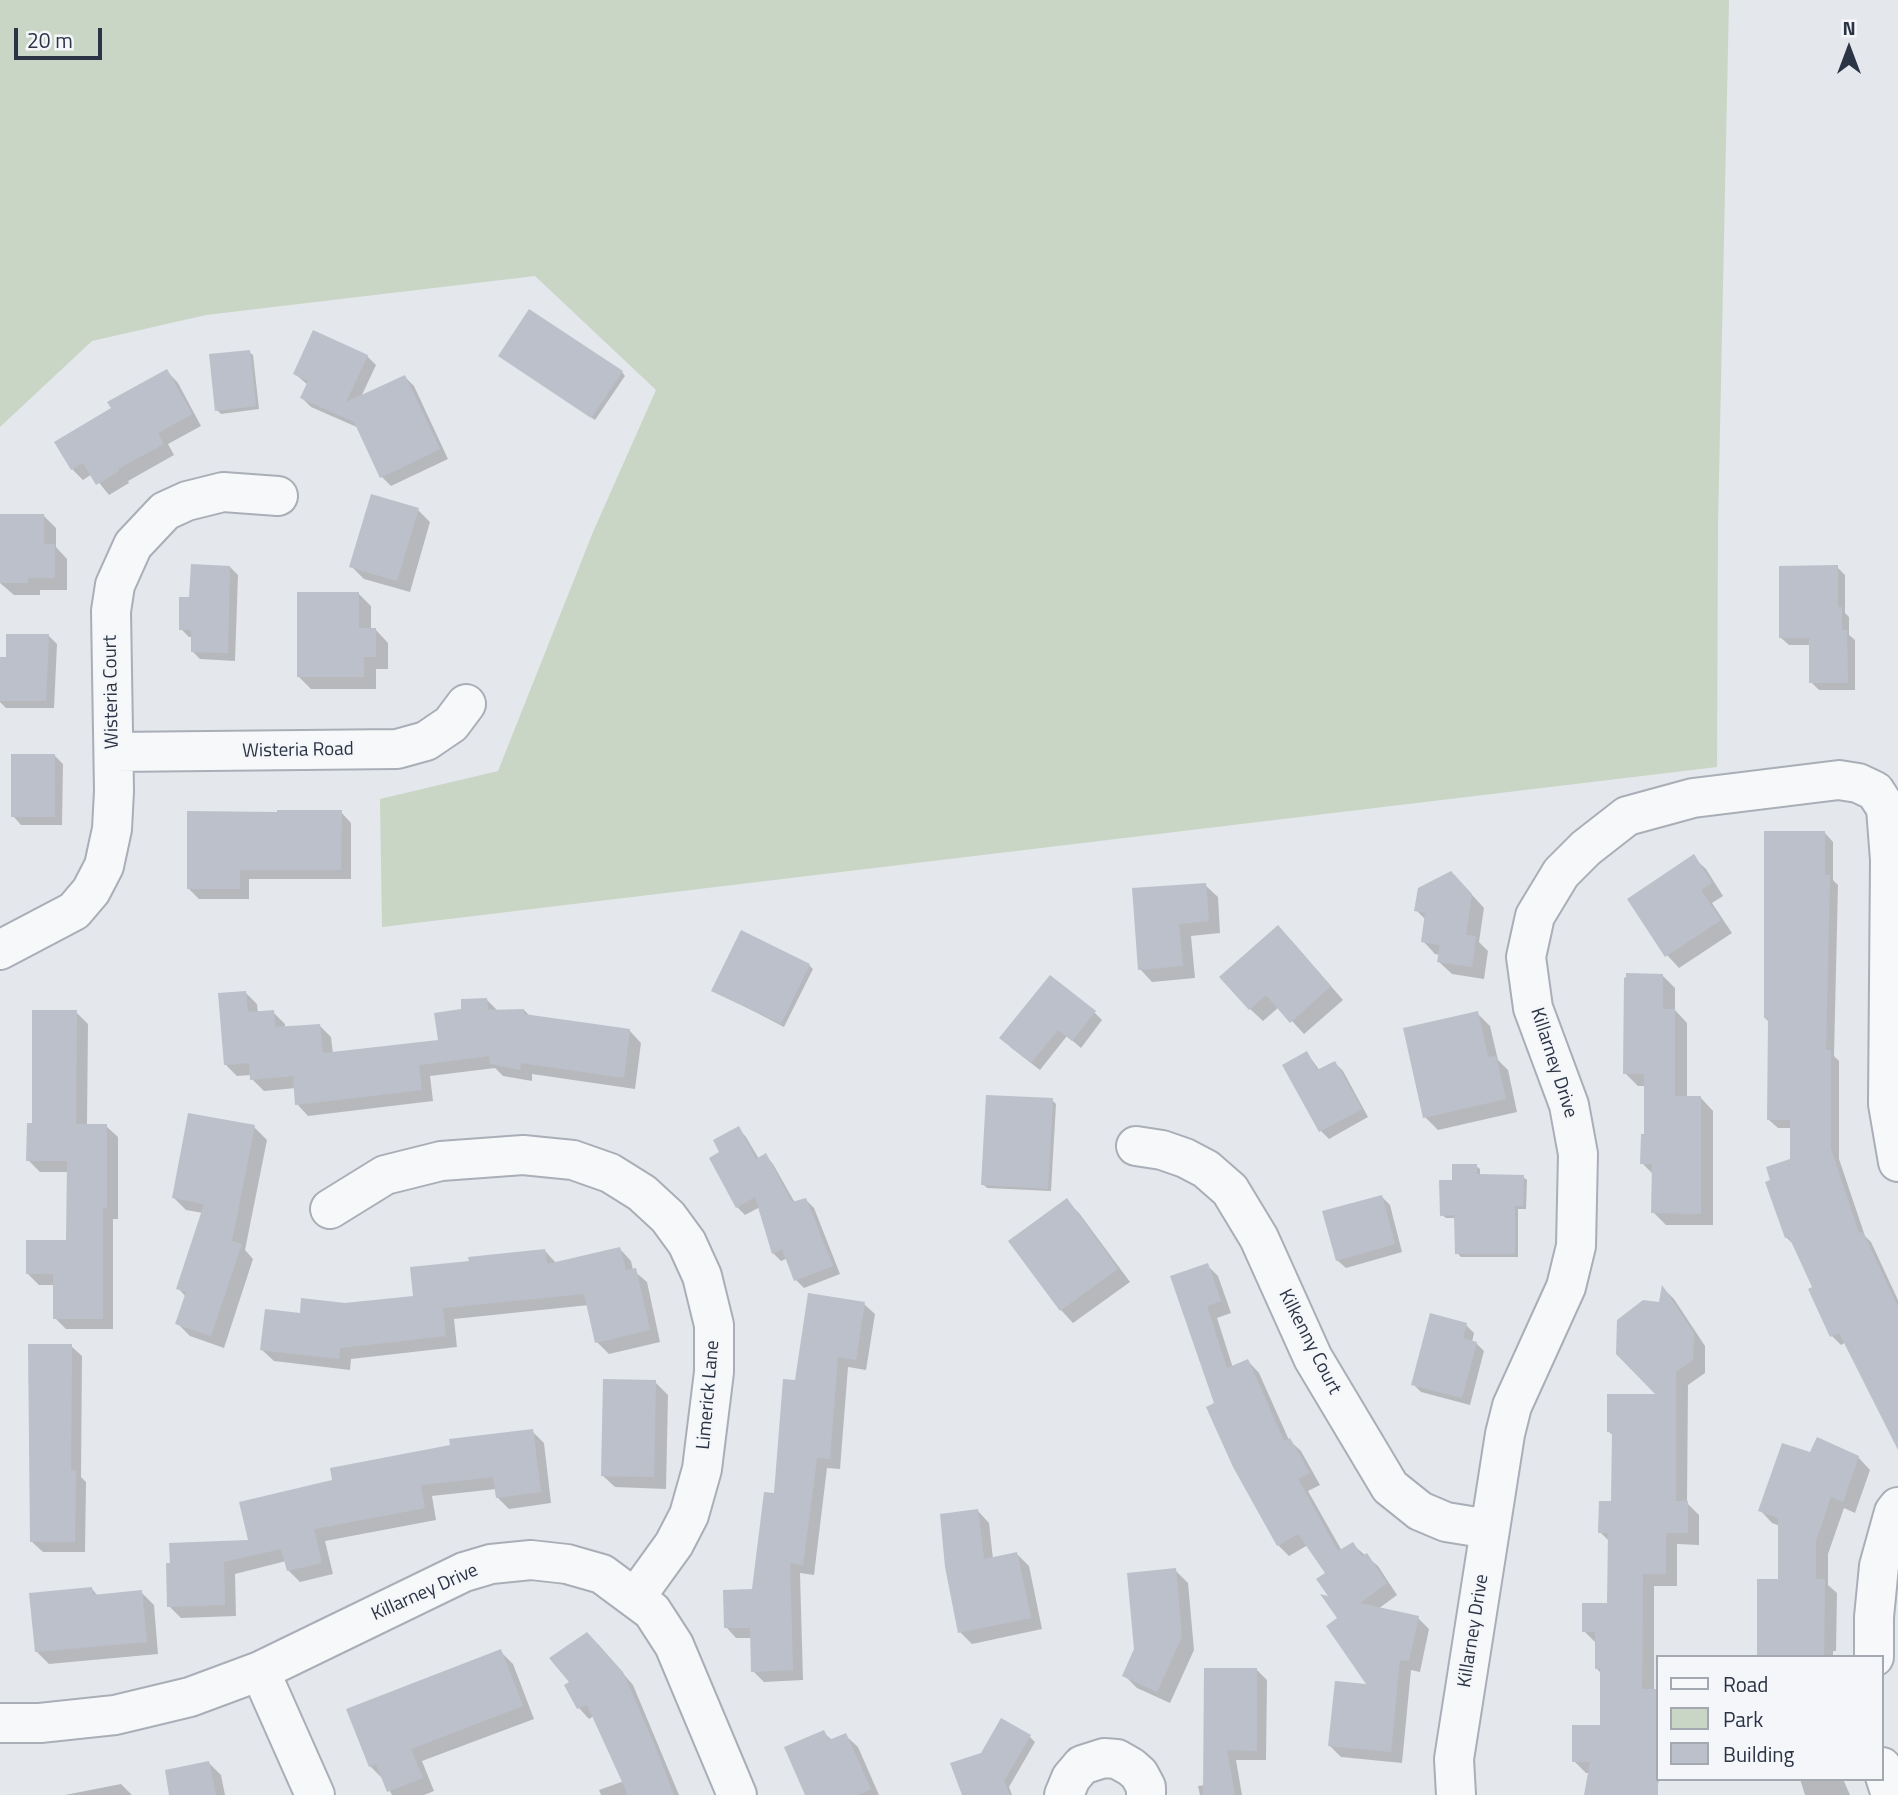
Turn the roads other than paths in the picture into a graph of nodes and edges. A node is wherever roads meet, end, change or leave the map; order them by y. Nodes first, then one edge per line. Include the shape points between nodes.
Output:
1 (278, 496) dead end
2 (466, 704) dead end
3 (114, 752) junction
4 (0, 950) edge
5 (1136, 1146) dead end
6 (1898, 1162) edge
7 (330, 1209) dead end
8 (1898, 1507) edge
9 (1489, 1530) junction
10 (635, 1598) junction
11 (1874, 1655) edge
12 (260, 1671) junction
13 (0, 1723) edge
14 (1884, 1773) edge
15 (315, 1795) edge
16 (737, 1795) edge
17 (1064, 1795) edge
18 (1146, 1795) edge
19 (1455, 1795) edge
20 (1891, 1795) edge

1 - 3 street, Wisteria Court via 223,492 187,501 165,511 133,545 115,585 111,611
2 - 3 street, Wisteria Road via 451,724 426,741 380,751
3 - 4 street, Wisteria Court via 112,830 104,866 91,891 74,911
5 - 9 street, Kilkenny Court via 1185,1158 1230,1189 1259,1238 1313,1358 1390,1487 1420,1511 1446,1522
6 - 9 street, Killarney Drive via 1888,1104 1890,860 1886,808 1875,791 1839,780 1693,798 1628,816 1586,848 1561,873 1535,916 1526,957 1533,1008 1569,1105 1578,1154 1576,1246 1566,1287 1512,1406
7 - 10 street, Limerick Lane via 385,1175 441,1161 523,1155 573,1160 610,1173 668,1217 702,1276 714,1325 714,1372 702,1469 689,1515
8 - 11 street via 1878,1566
9 - 19 street, Killarney Drive via 1454,1759
10 - 12 street, Killarney Drive via 602,1574 568,1564 531,1560 491,1564 464,1572
10 - 16 street, Killarney Drive via 652,1611 674,1645
12 - 13 street, Killarney Drive via 190,1697 116,1715
12 - 15 street
14 - 20 street
17 - 18 street via 1082,1765 1104,1758 1117,1759 1135,1770

